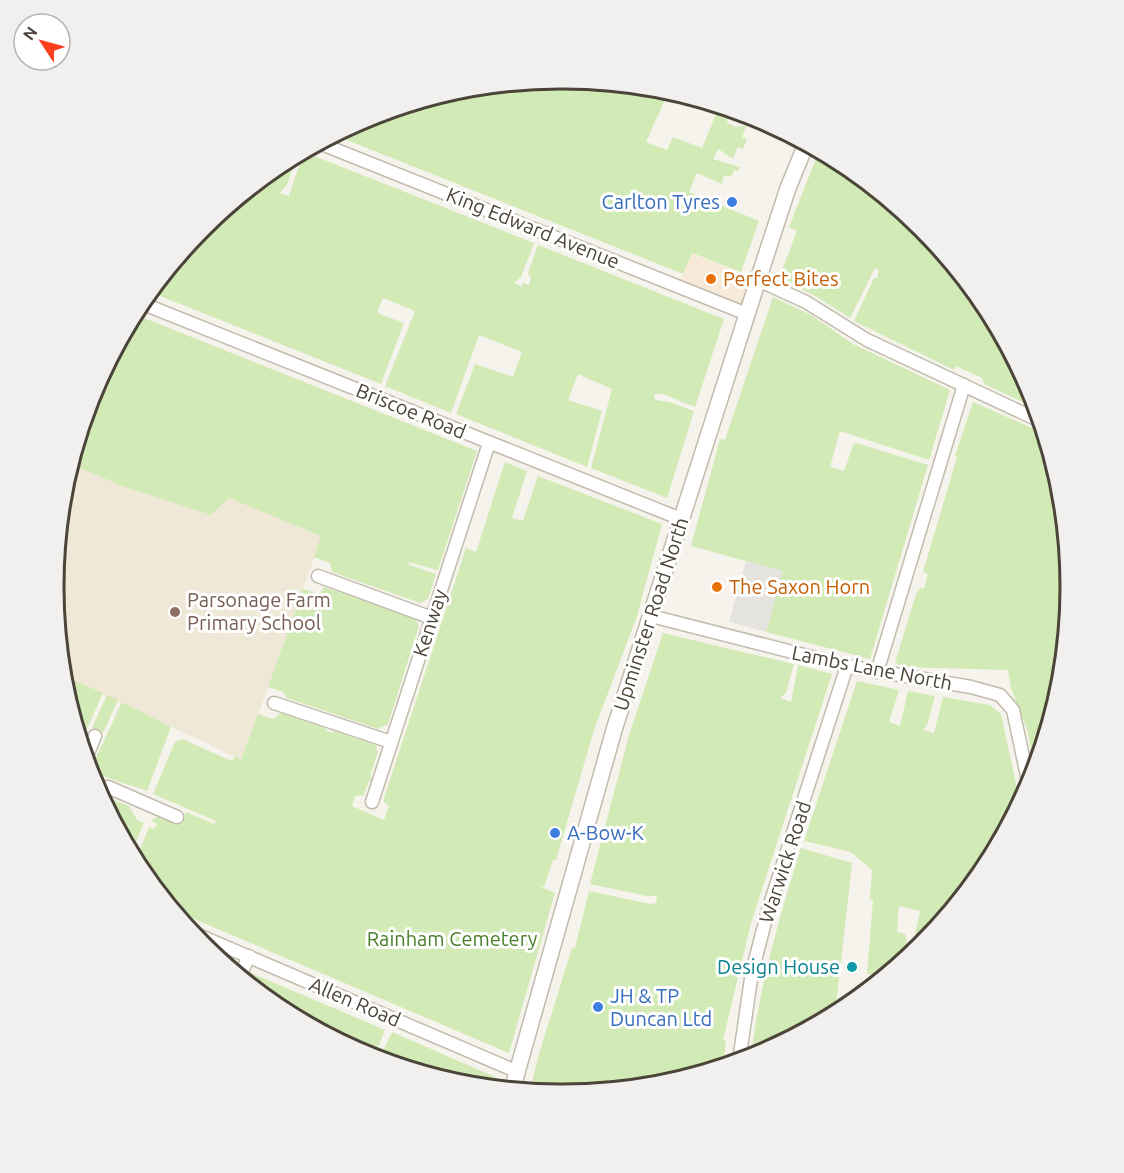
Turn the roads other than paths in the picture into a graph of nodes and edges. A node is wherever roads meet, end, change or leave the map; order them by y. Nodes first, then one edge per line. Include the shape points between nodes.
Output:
1 (329, 147) edge
2 (803, 152) edge
3 (758, 280) junction
4 (150, 307) edge
5 (747, 314) junction
6 (964, 385) junction
7 (1029, 416) edge
8 (489, 443) junction
9 (681, 519) junction
10 (318, 576) dead end
11 (651, 616) junction
12 (432, 618) junction
13 (847, 666) junction
14 (877, 672) junction
15 (274, 703) dead end
16 (95, 736) dead end
17 (391, 742) junction
18 (91, 746) edge
19 (1025, 768) edge
20 (107, 787) edge
21 (372, 802) dead end
22 (177, 817) dead end
23 (213, 941) edge
24 (249, 956) junction
25 (243, 968) edge
26 (741, 1051) edge
27 (518, 1072) junction
28 (515, 1082) edge

1 - 5 street, King Edward Avenue
2 - 3 street, Upminster Road North
3 - 5 street, Upminster Road North
3 - 6 street via 806,302 867,340
4 - 8 street, Briscoe Road
5 - 9 street, Upminster Road North
6 - 7 street
6 - 14 street
8 - 9 street, Briscoe Road
8 - 12 street, Kenway
9 - 11 street, Upminster Road North
10 - 12 street
11 - 13 street, Lambs Lane North
11 - 27 street, Upminster Road North via 614,730
12 - 17 street, Kenway
13 - 14 street, Lambs Lane North
13 - 26 street, Warwick Road via 769,907 752,972
14 - 19 street, Lambs Lane North via 1000,695 1013,710
15 - 17 street
16 - 18 street
17 - 21 street, Kenway
20 - 22 street
23 - 24 street, Allen Road
24 - 25 street
24 - 27 street, Allen Road
27 - 28 street, Upminster Road North

